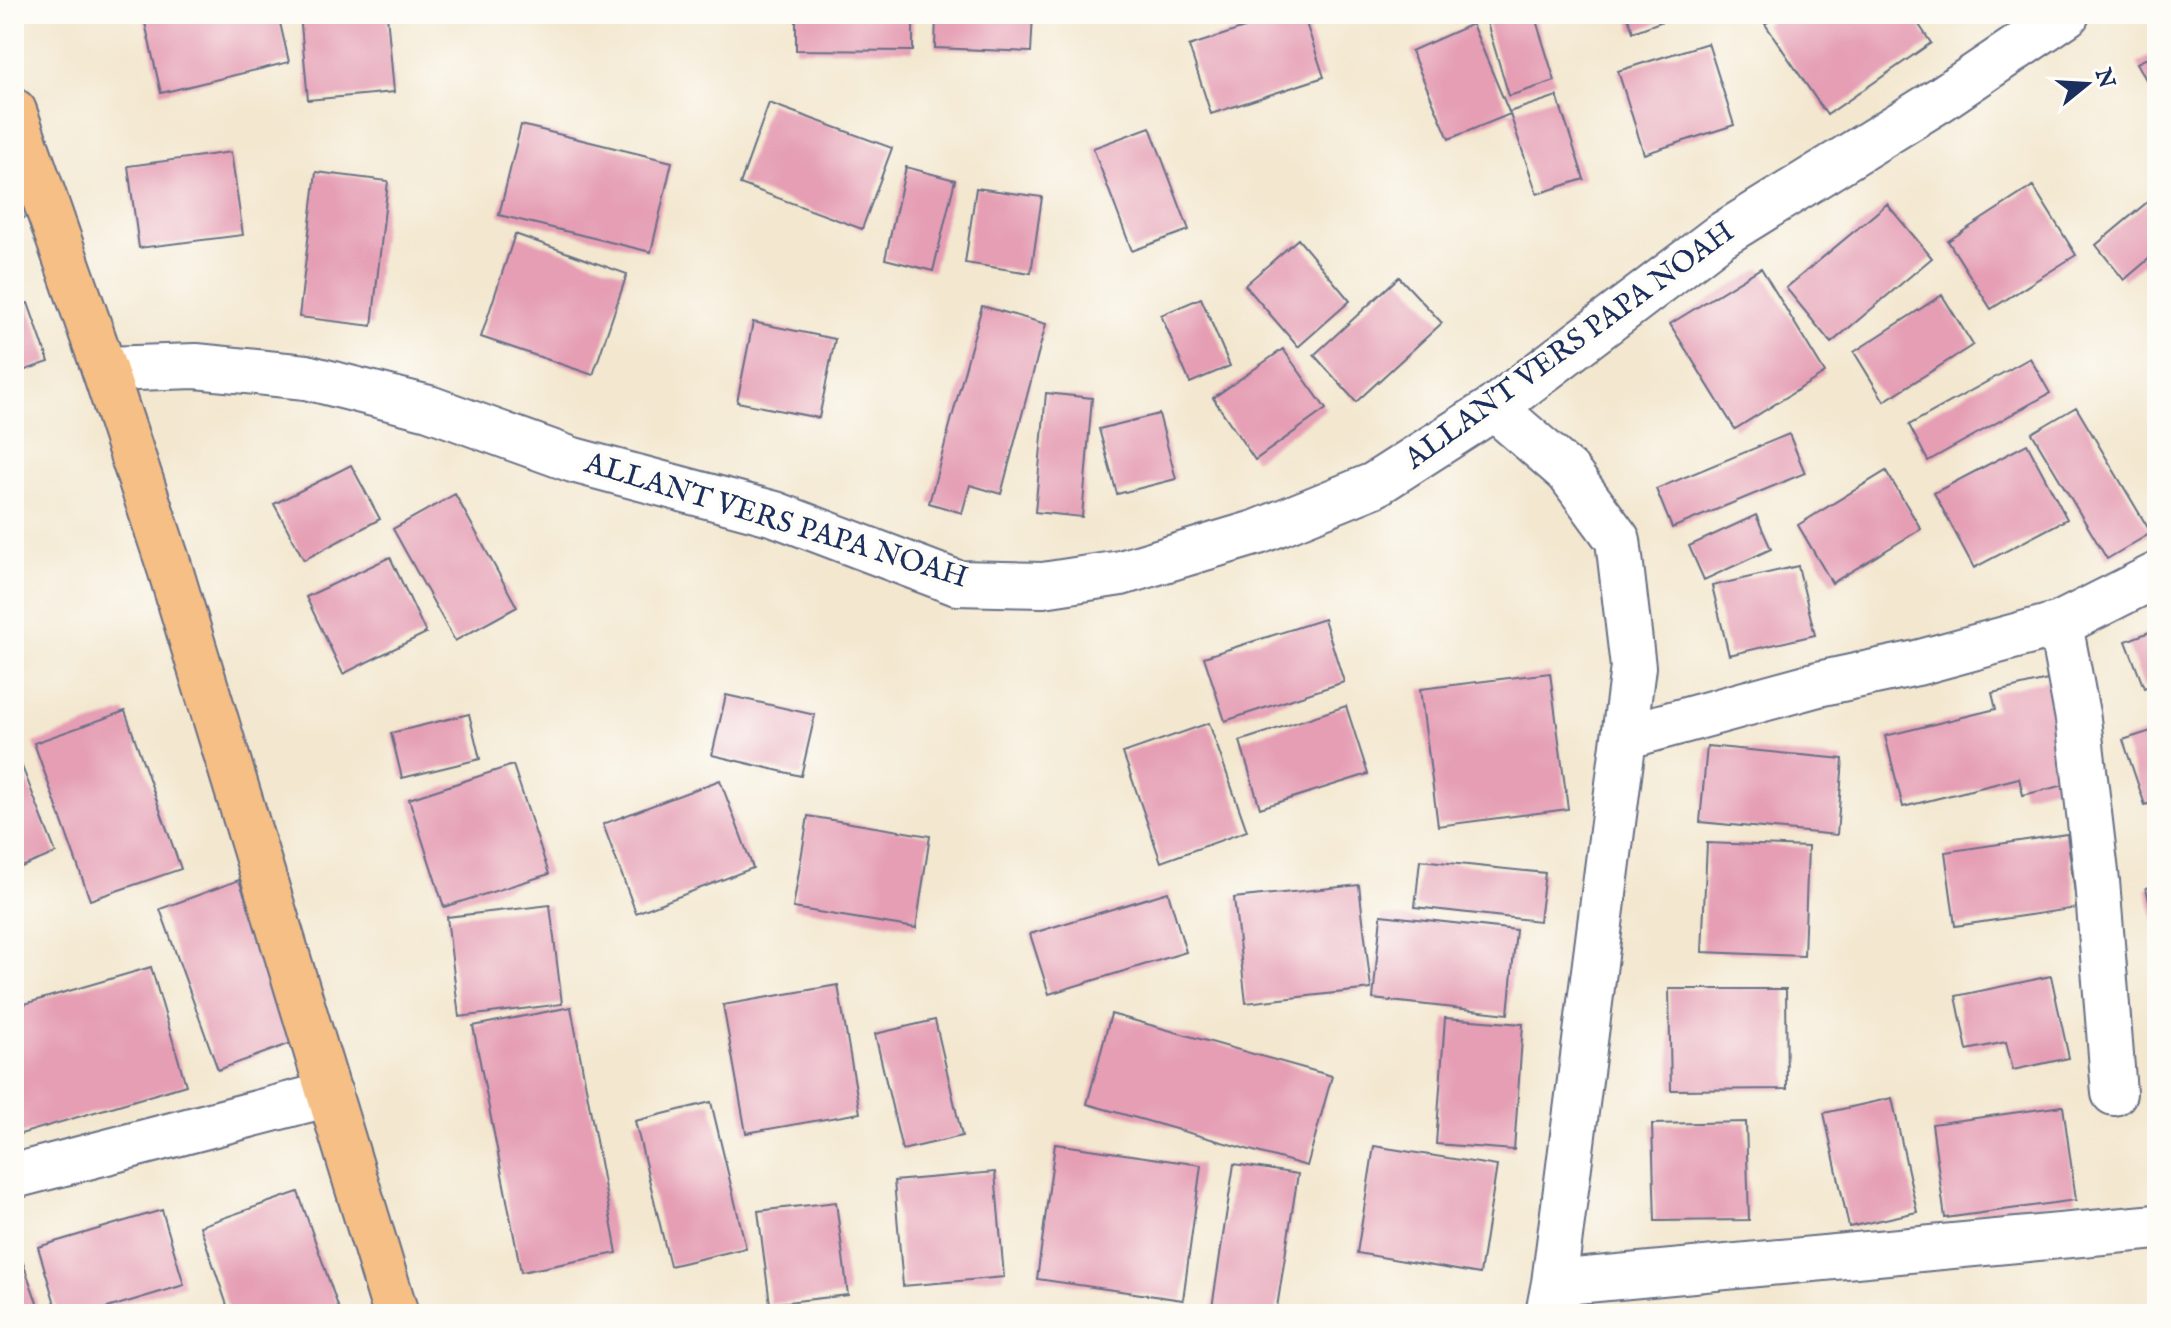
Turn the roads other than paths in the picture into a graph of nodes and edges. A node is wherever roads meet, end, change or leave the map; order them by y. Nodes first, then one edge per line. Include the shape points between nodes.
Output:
1 (2067, 14) edge
2 (14, 111) edge
3 (104, 369) junction
4 (1494, 408) junction
5 (2157, 575) edge
6 (2060, 624) junction
7 (1624, 737) junction
8 (2114, 1093) dead end
9 (330, 1094) junction
10 (14, 1176) edge
11 (2157, 1227) edge
12 (1551, 1299) edge
13 (396, 1314) edge

1 - 4 street, ALLANT VERS PAPA NOAH via 1720,236
2 - 3 main road
3 - 4 street, ALLANT VERS PAPA NOAH via 196,366 306,377 429,408 573,460 775,514 957,583 1043,585 1121,573 1258,532 1374,485
3 - 9 main road via 225,742
4 - 7 street via 1568,472 1618,540 1633,667
5 - 6 street
6 - 7 street
6 - 8 street via 2078,719 2097,881
7 - 12 street
9 - 10 street
9 - 13 main road
11 - 12 street

